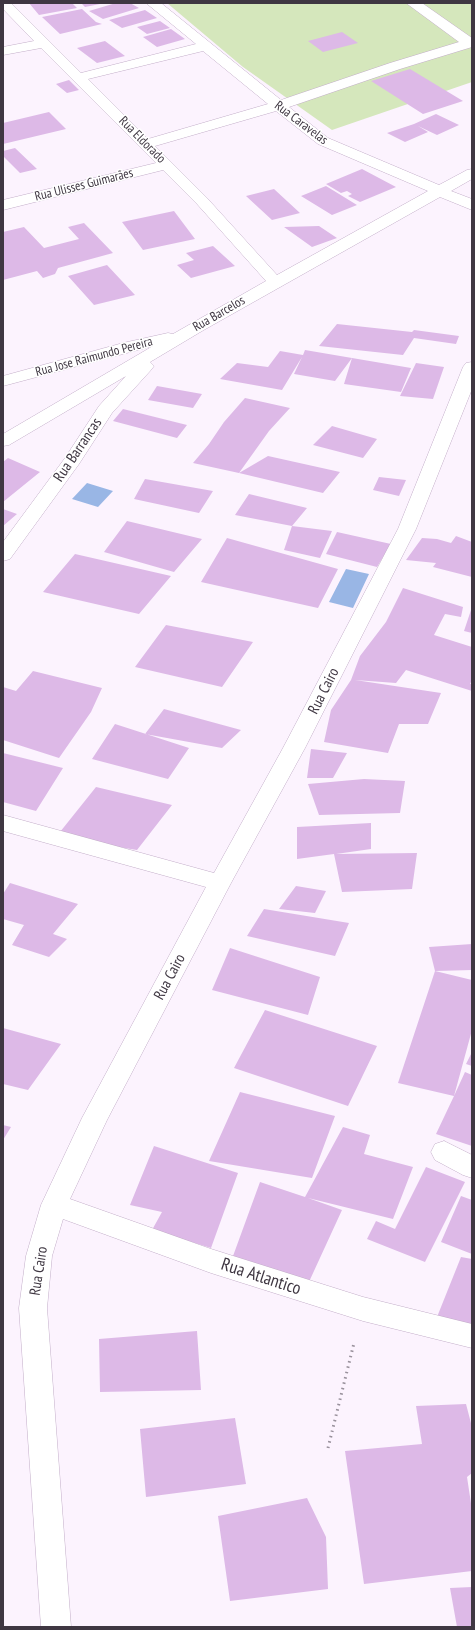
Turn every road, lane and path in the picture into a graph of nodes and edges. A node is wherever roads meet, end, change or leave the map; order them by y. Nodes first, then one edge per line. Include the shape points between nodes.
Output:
1 (4, 3) edge
2 (153, 3) edge
3 (413, 3) edge
4 (471, 42) edge
5 (44, 43) junction
6 (206, 46) junction
7 (3, 51) edge
8 (80, 77) junction
9 (278, 106) junction
10 (145, 144) junction
11 (166, 165) junction
12 (472, 173) edge
13 (439, 191) junction
14 (3, 205) edge
15 (472, 205) edge
16 (275, 282) junction
17 (186, 333) junction
18 (159, 350) junction
19 (472, 367) edge
20 (3, 381) edge
21 (3, 441) edge
22 (3, 555) edge
23 (3, 823) edge
24 (220, 883) junction
25 (444, 1152) dead end
26 (472, 1167) edge
27 (54, 1205) junction
28 (362, 1309) junction
29 (472, 1336) edge
30 (328, 1448) dead end
31 (56, 1627) edge

1 - 5 street, Rua Eldorado
2 - 6 street, Rua Caravelas
3 - 4 street
4 - 9 street
5 - 7 street
5 - 8 street, Rua Eldorado
6 - 8 street
6 - 9 street, Rua Caravelas
8 - 10 street, Rua Eldorado
9 - 10 street
9 - 13 street, Rua Caravelas via 323,141
10 - 11 street, Rua Eldorado
11 - 14 street, Rua Ulisses Guimarães
11 - 16 street, Rua Eldorado
12 - 13 street, Rua Barcelos
13 - 15 street, Rua Caravelas
13 - 16 street, Rua Barcelos
16 - 17 street, Rua Barcelos
17 - 18 street, Rua Barcelos
17 - 20 street, Rua Jose Raimundo Pereira
18 - 21 street, Rua Barcelos
18 - 22 street, Rua Barrancas via 105,410 73,460
19 - 24 street, Rua Cairo via 407,529 294,748
23 - 24 street
24 - 27 street, Rua Cairo via 95,1118
25 - 26 street
27 - 28 street, Rua Atlantico via 210,1261
27 - 31 street, Rua Cairo via 39,1256 33,1308
28 - 29 street, Rua Atlantico
28 - 30 path

